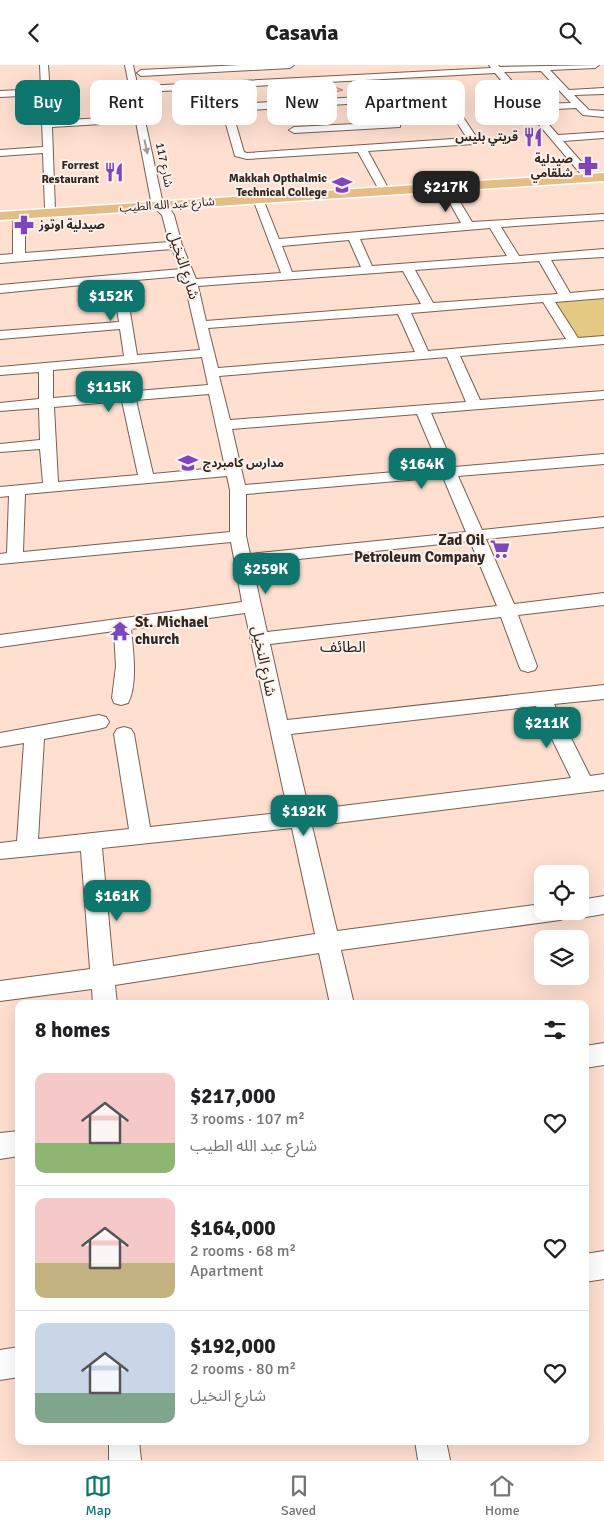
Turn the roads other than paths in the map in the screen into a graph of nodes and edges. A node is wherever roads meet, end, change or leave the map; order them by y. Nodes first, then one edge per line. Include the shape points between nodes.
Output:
1 (44, 65) edge
2 (129, 65) edge
3 (290, 65) edge
4 (595, 65) edge
5 (495, 67) edge
6 (543, 68) junction
7 (140, 78) edge
8 (45, 80) edge
9 (316, 80) edge
10 (334, 80) edge
11 (440, 80) edge
12 (506, 80) edge
13 (604, 91) edge
14 (15, 93) edge
15 (568, 93) junction
16 (0, 94) edge
17 (267, 99) edge
18 (267, 103) edge
19 (579, 105) junction
20 (559, 106) edge
21 (604, 114) edge
22 (46, 125) edge
23 (142, 125) edge
24 (291, 125) edge
25 (397, 125) joint
26 (463, 125) edge
27 (545, 125) edge
28 (365, 127) joint
29 (294, 131) junction
30 (604, 135) edge
31 (556, 138) junction
32 (411, 147) junction
33 (47, 150) junction
34 (362, 150) junction
35 (0, 153) edge
36 (303, 154) junction
37 (604, 175) edge
38 (588, 176) junction
39 (446, 187) junction
40 (383, 188) junction
41 (308, 194) junction
42 (258, 199) junction
43 (163, 205) junction
44 (51, 209) junction
45 (0, 214) edge
46 (19, 215) junction
47 (604, 217) edge
48 (494, 225) junction
49 (468, 226) junction
50 (353, 235) junction
51 (275, 243) junction
52 (176, 245) junction
53 (604, 253) edge
54 (19, 257) junction
55 (543, 257) junction
56 (0, 259) edge
57 (515, 259) junction
58 (408, 267) junction
59 (368, 270) junction
60 (288, 276) junction
61 (190, 278) junction
62 (119, 279) junction
63 (0, 289) edge
64 (604, 294) edge
65 (566, 297) junction
66 (546, 298) junction
67 (429, 307) junction
68 (403, 310) junction
69 (126, 325) junction
70 (201, 325) junction
71 (0, 335) edge
72 (604, 340) edge
73 (574, 342) junction
74 (207, 353) junction
75 (451, 353) junction
76 (424, 355) junction
77 (131, 361) junction
78 (46, 367) junction
79 (0, 371) edge
80 (213, 381) junction
81 (604, 395) edge
82 (128, 396) junction
83 (48, 404) junction
84 (475, 405) junction
85 (0, 407) edge
86 (422, 409) junction
87 (223, 425) junction
88 (47, 443) junction
89 (0, 448) edge
90 (604, 459) edge
91 (234, 471) junction
92 (449, 472) junction
93 (147, 479) junction
94 (51, 487) junction
95 (18, 490) junction
96 (238, 490) junction
97 (0, 492) edge
98 (604, 521) edge
99 (238, 535) junction
100 (476, 535) junction
101 (8, 558) edge
102 (242, 560) junction
103 (604, 599) edge
104 (252, 606) junction
105 (508, 611) junction
106 (122, 624) junction
107 (259, 639) junction
108 (0, 641) edge
109 (528, 666) dead end
110 (604, 692) edge
111 (121, 698) dead end
112 (542, 699) junction
113 (99, 721) dead end
114 (278, 728) junction
115 (124, 734) dead end
116 (34, 735) junction
117 (0, 740) edge
118 (594, 784) edge
119 (301, 819) junction
120 (141, 835) junction
121 (91, 842) junction
122 (27, 847) junction
123 (0, 851) edge
124 (604, 905) edge
125 (589, 908) edge
126 (534, 914) edge
127 (328, 942) junction
128 (104, 977) junction
129 (0, 991) edge
130 (105, 1000) edge
131 (341, 1000) edge
132 (604, 1054) edge
133 (589, 1056) edge
134 (15, 1144) edge
135 (0, 1146) edge
136 (604, 1265) edge
137 (589, 1267) edge
138 (15, 1363) edge
139 (0, 1365) edge
140 (124, 1445) edge
141 (431, 1445) edge
142 (125, 1460) edge
143 (434, 1460) edge

1 - 8 street
2 - 7 street, شارع 117
3 - 7 street
4 - 6 street
5 - 6 street
5 - 11 street
5 - 12 street
6 - 15 street
7 - 17 street
7 - 43 street, شارع 117
9 - 10 street via 323,76
13 - 15 street
14 - 16 street
15 - 19 street
18 - 36 street via 228,108 239,154
19 - 20 street
19 - 21 street via 586,113
22 - 33 street
23 -> 43 street, شارع 117
24 - 29 street
25 - 28 street
25 - 32 street
26 - 32 street via 474,141
27 - 31 street
28 - 29 street
29 - 36 street
30 - 31 street
31 - 38 street
32 - 34 street
33 - 35 street
33 - 44 street
34 - 36 street
34 - 40 street
37 - 38 main road, شارع عبد الله الطيب
38 - 39 main road, شارع عبد الله الطيب
38 - 40 main road, شارع عبد الله الطيب
39 - 41 main road, شارع عبد الله الطيب
39 - 49 street
40 - 41 main road, شارع عبد الله الطيب
41 - 42 main road, شارع عبد الله الطيب
41 - 43 main road, شارع عبد الله الطيب
42 - 43 main road, شارع عبد الله الطيب
42 - 51 street
43 - 44 main road, شارع عبد الله الطيب
43 - 46 main road, شارع عبد الله الطيب
43 - 52 street, شارع النخيل
44 - 45 main road, شارع عبد الله الطيب
45 - 46 main road, شارع عبد الله الطيب
46 - 54 street
47 - 48 street
48 - 49 street
48 - 57 street
49 - 50 street
50 - 51 street
50 - 59 street
51 - 60 street
52 - 54 street
52 - 61 street, شارع النخيل
53 - 55 street
54 - 56 street
55 - 57 street
55 - 65 street
57 - 58 street
58 - 59 street
58 - 67 street
59 - 60 street
60 - 61 street
61 - 62 street
61 - 70 street, شارع النخيل
62 - 63 street
62 - 69 street
64 - 65 street
65 - 66 street
66 - 67 street
66 - 73 street
67 - 68 street
68 - 70 street
68 - 76 street
69 - 71 street
69 - 77 street
70 - 74 street, شارع النخيل
72 - 73 street
73 - 75 street
74 - 77 street
74 - 80 street, شارع النخيل
75 - 76 street
75 - 84 street
76 - 80 street
77 - 78 street
78 - 79 street
78 - 83 street
80 - 82 street
80 - 87 street, شارع النخيل
81 - 84 street
82 - 83 street
82 - 93 street
83 - 85 street
83 - 88 street
84 - 86 street
86 - 87 street
86 - 92 street
87 - 91 street, شارع النخيل
88 - 89 street
88 - 94 street
90 - 92 street
91 - 93 street
91 - 96 street, شارع النخيل
92 - 96 street
92 - 100 street
93 - 94 street
94 - 95 street
95 - 97 street
95 - 101 street
96 - 99 street, شارع النخيل
98 - 100 street
99 - 101 street
99 - 102 street, شارع النخيل
100 - 102 street
100 - 105 street
102 - 104 street, شارع النخيل
103 - 105 street
104 - 106 street
104 - 107 street, شارع النخيل
105 - 107 street
105 - 109 street
106 - 108 street
106 - 111 street via 125,666
107 - 114 street, شارع النخيل
110 - 112 street
112 - 114 street
112 - 118 street
113 - 116 street
114 - 119 street, شارع النخيل
115 - 120 street
116 - 117 street
116 - 122 street
118 - 119 street
119 - 120 street
119 - 127 street, شارع النخيل
120 - 121 street
121 - 122 street
121 - 128 street
122 - 123 street
124 - 125 street
126 - 127 street
127 - 128 street
127 - 131 street, شارع النخيل
128 - 129 street
128 - 130 street
132 - 133 street
134 - 135 street
136 - 137 street
138 - 139 street
140 - 142 street
141 - 143 street

